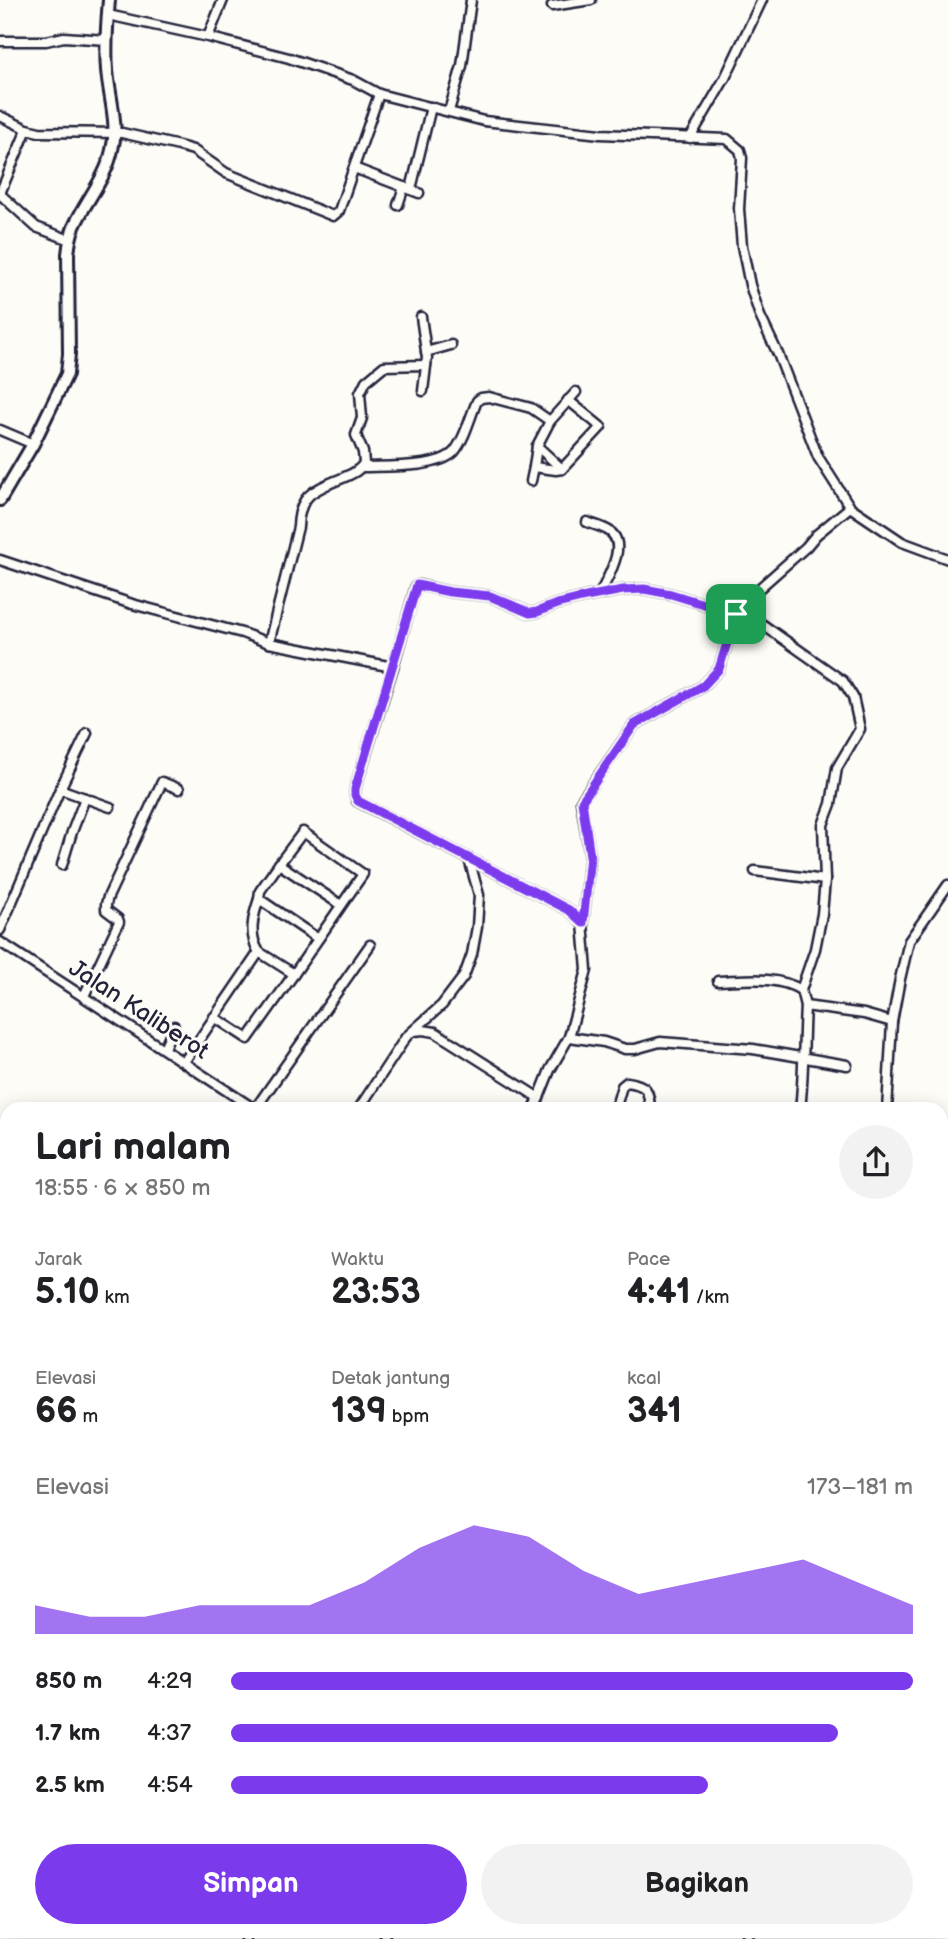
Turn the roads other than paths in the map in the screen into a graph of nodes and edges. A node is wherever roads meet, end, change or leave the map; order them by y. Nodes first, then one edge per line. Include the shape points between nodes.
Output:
1 (109, 0) edge
2 (223, 0) edge
3 (471, 0) edge
4 (591, 0) edge
5 (762, 0) edge
6 (552, 6) dead end
7 (108, 15) junction
8 (208, 37) junction
9 (106, 40) junction
10 (0, 41) edge
11 (379, 94) junction
12 (431, 107) junction
13 (449, 111) junction
14 (0, 116) edge
15 (27, 129) junction
16 (114, 133) junction
17 (690, 138) junction
18 (354, 169) junction
19 (408, 186) junction
20 (419, 193) dead end
21 (398, 205) dead end
22 (70, 240) junction
23 (421, 317) dead end
24 (451, 345) dead end
25 (426, 352) junction
26 (426, 365) junction
27 (424, 391) dead end
28 (576, 391) dead end
29 (568, 400) junction
30 (550, 421) junction
31 (0, 430) edge
32 (33, 444) junction
33 (537, 446) junction
34 (362, 467) junction
35 (534, 467) junction
36 (562, 469) junction
37 (531, 481) dead end
38 (0, 500) edge
39 (850, 507) junction
40 (587, 522) dead end
41 (948, 559) edge
42 (0, 560) edge
43 (600, 594) junction
44 (738, 611) junction
45 (269, 643) junction
46 (393, 667) junction
47 (87, 733) dead end
48 (60, 789) junction
49 (179, 789) dead end
50 (85, 798) junction
51 (110, 807) dead end
52 (469, 859) junction
53 (279, 864) junction
54 (62, 865) dead end
55 (755, 871) dead end
56 (825, 880) junction
57 (948, 885) edge
58 (259, 899) junction
59 (341, 905) junction
60 (583, 923) junction
61 (0, 930) edge
62 (317, 938) junction
63 (0, 942) edge
64 (370, 945) dead end
65 (259, 952) junction
66 (295, 974) junction
67 (718, 981) dead end
68 (801, 990) junction
69 (84, 996) junction
70 (805, 1006) junction
71 (214, 1017) junction
72 (892, 1022) junction
73 (174, 1026) dead end
74 (414, 1031) junction
75 (569, 1037) junction
76 (164, 1048) junction
77 (802, 1058) junction
78 (184, 1062) junction
79 (846, 1065) dead end
80 (539, 1098) junction
81 (244, 1102) edge
82 (260, 1102) edge
83 (363, 1102) edge
84 (537, 1102) edge
85 (617, 1102) edge
86 (649, 1102) edge
87 (801, 1102) edge
88 (887, 1102) edge

1 - 7 main road
2 - 8 street
3 - 13 street via 462,66
4 - 6 street
5 - 17 street
7 - 8 street
7 - 9 main road
8 - 11 street via 289,58
9 - 10 street
9 - 16 main road
11 - 12 street
11 - 18 street
12 - 13 street
12 - 19 street
13 - 17 street via 484,121 600,134
14 - 15 street
15 - 16 street
15 - 22 street via 1,195 36,227
16 - 18 street via 193,150 226,173 331,216 340,211
16 - 22 main road via 110,159
17 - 39 street via 727,139 740,150 743,167 738,209 750,285 818,457
18 - 19 street
19 - 20 street
19 - 21 street
22 - 32 main road via 69,364
23 - 25 street
24 - 25 street
25 - 26 street
26 - 27 street
26 - 34 street via 384,366 362,386 362,418 356,435 365,457
28 - 29 street
29 - 30 street
29 - 36 street via 601,427
30 - 33 street
30 - 34 street via 531,408 481,398 455,450 446,457 421,464
31 - 32 street
32 - 38 main road
33 - 35 street
33 - 36 street
34 - 45 street via 304,500
35 - 36 street
35 - 37 street
39 - 41 street via 902,542
39 - 44 street
40 - 43 street via 610,531 618,543
42 - 45 street
43 - 44 street via 644,589
43 - 46 street via 530,613 490,596 417,585
44 - 56 street via 836,675 853,697 860,729 837,768 823,825
44 - 60 street via 712,678 634,725 582,801 590,856
45 - 46 street
46 - 52 street via 355,795 358,801
47 - 48 street
48 - 50 street
48 - 61 street
49 - 69 street via 162,782 108,897 106,910 119,922
50 - 51 street
50 - 54 street
52 - 60 street via 569,910
52 - 74 street via 479,895 472,954 464,976
53 - 58 street
53 - 59 street
53 - 59 street via 303,832 363,874
55 - 56 street
56 - 68 street via 815,949
57 - 72 street via 909,941
58 - 62 street
58 - 65 street via 252,925
59 - 62 street
60 - 75 street via 587,970
62 - 66 street
63 - 69 street, Jalan Kaliberot
64 - 82 street
65 - 66 street
65 - 71 street
66 - 71 street via 248,1039
67 - 68 street via 768,979
68 - 70 street
69 - 76 street, Jalan Kaliberot
70 - 72 street
70 - 77 street
71 - 78 street
72 - 88 street
73 - 76 street
74 - 80 street via 435,1032
74 - 83 street
75 - 77 street via 625,1049 660,1042
75 - 80 street
76 - 78 street, Jalan Kaliberot
77 - 79 street
77 - 87 street
78 - 81 street, Jalan Kaliberot
80 - 84 street
85 - 86 street via 627,1082 643,1085

